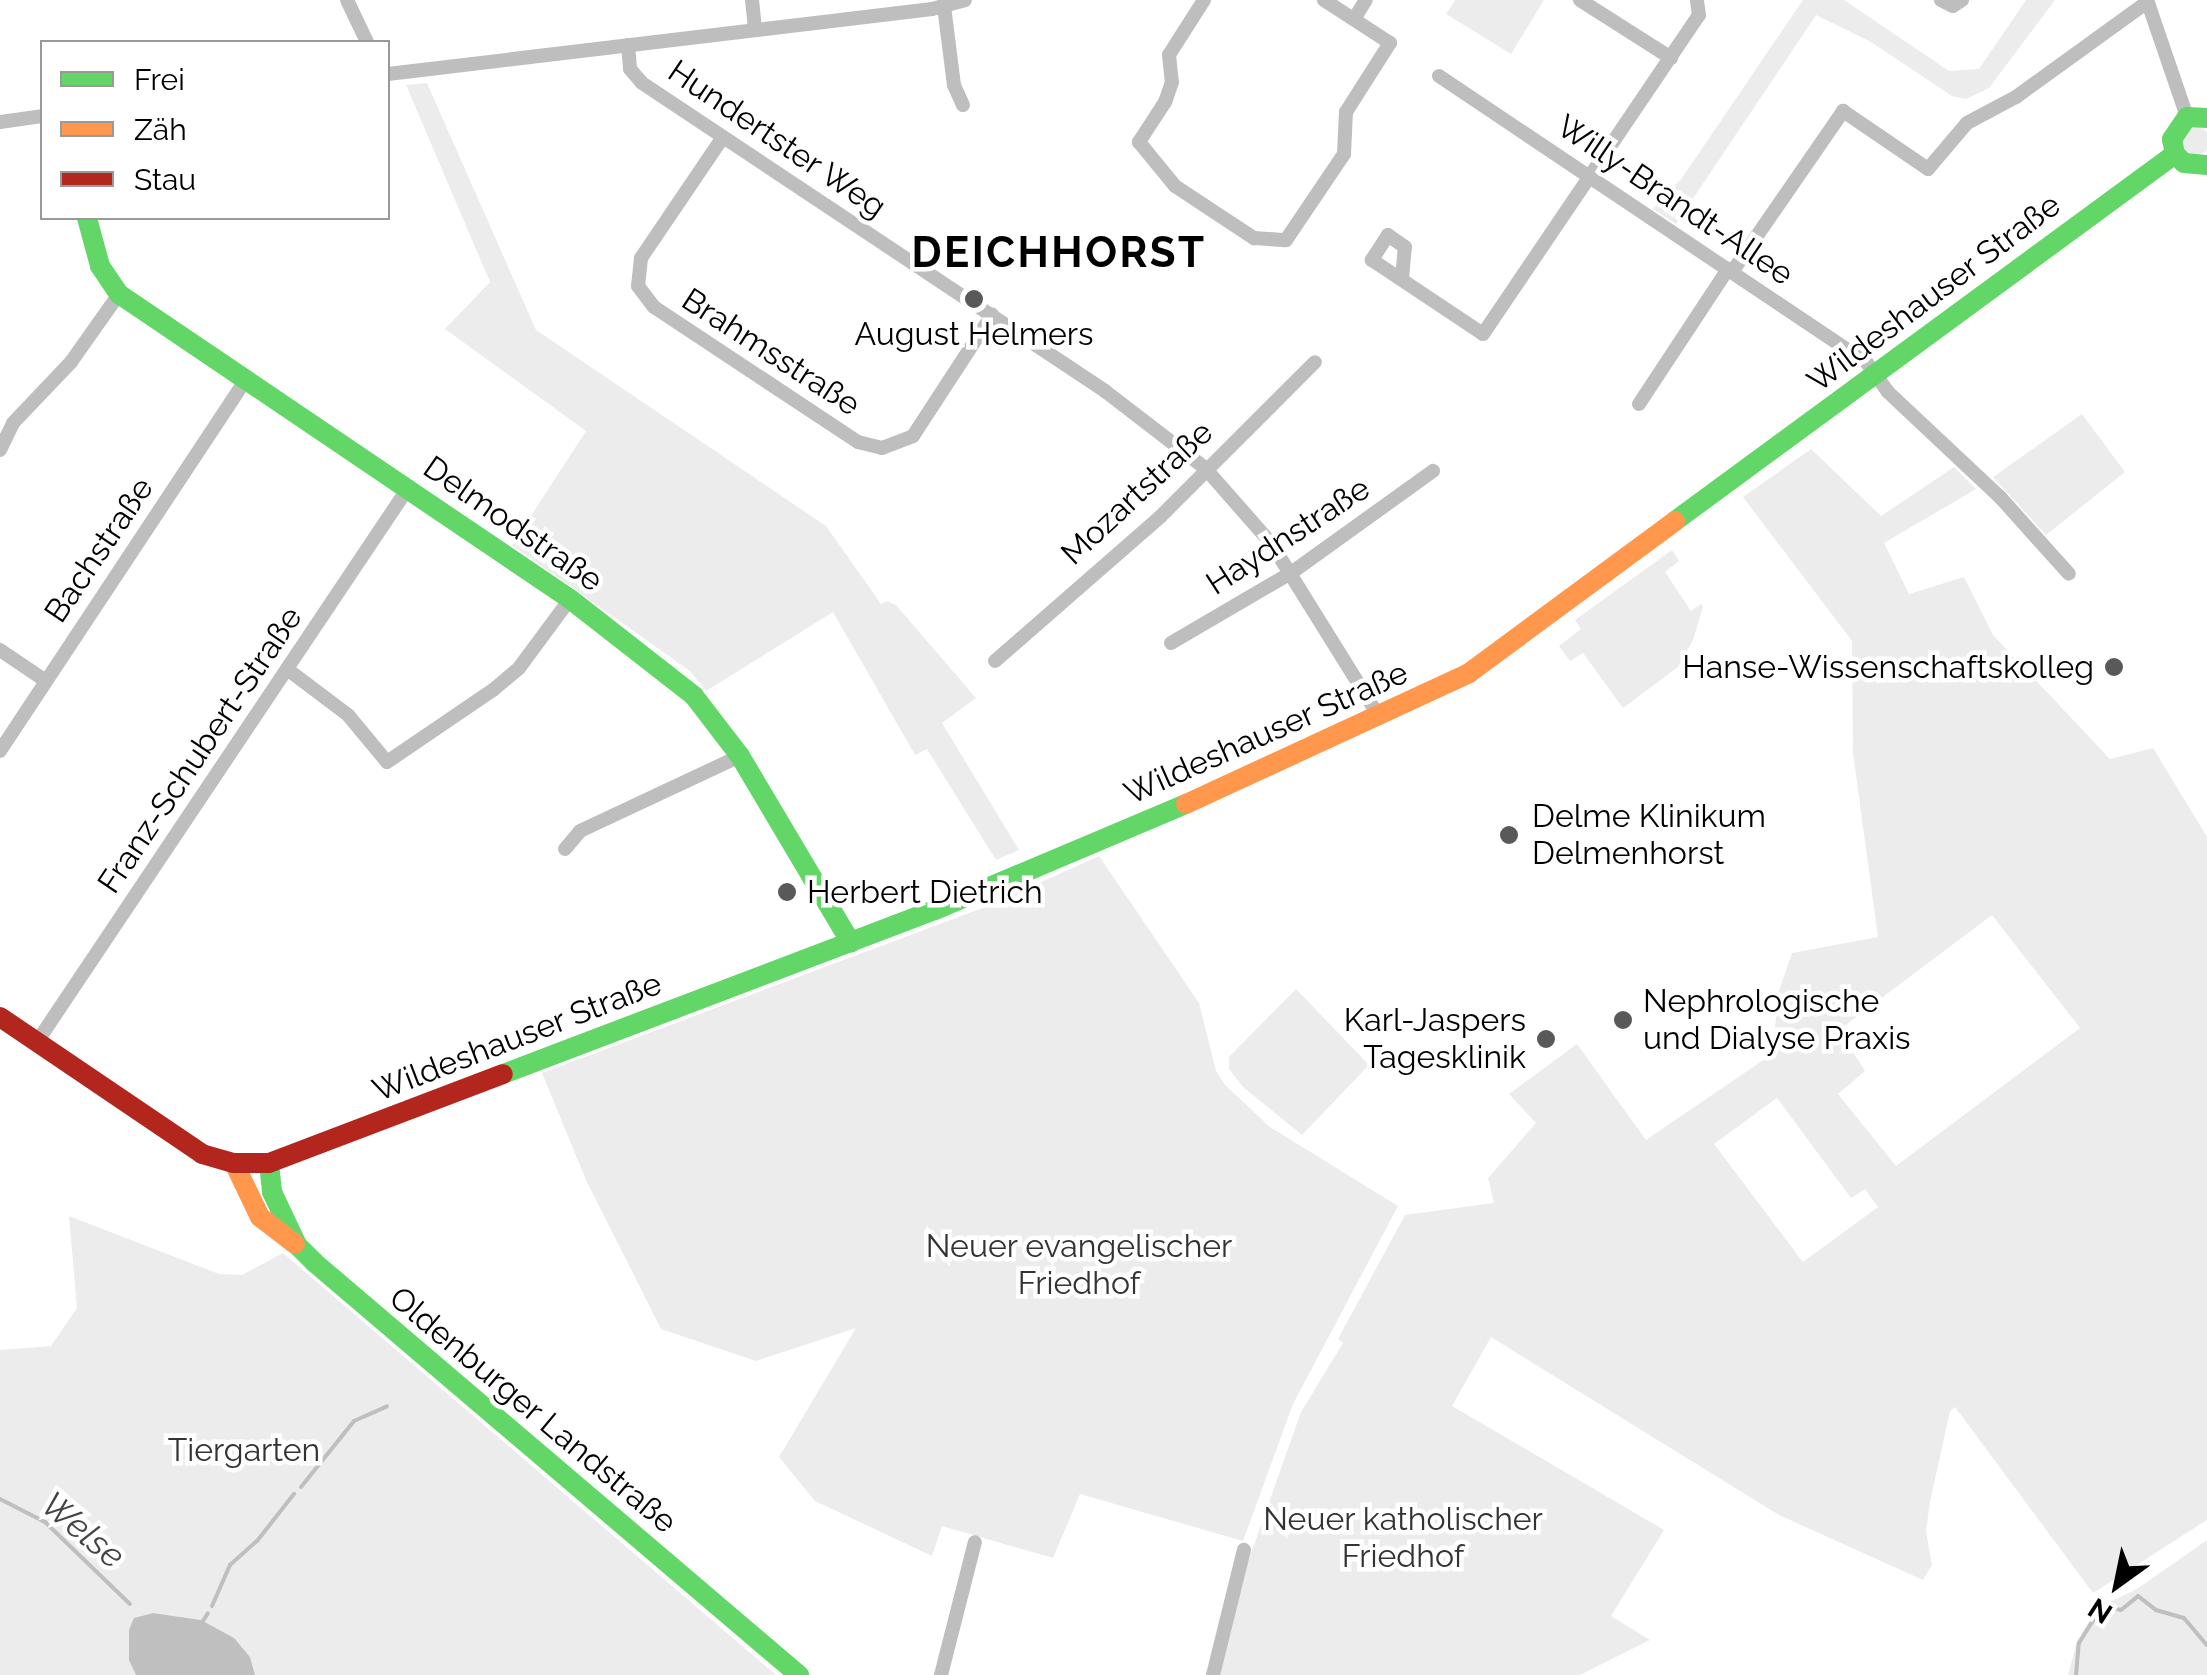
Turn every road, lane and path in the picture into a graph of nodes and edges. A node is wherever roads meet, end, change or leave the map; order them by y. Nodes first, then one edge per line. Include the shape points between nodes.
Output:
1 (347, 0) edge
2 (752, 0) edge
3 (964, 0) edge
4 (1204, 0) edge
5 (1324, 0) edge
6 (1366, 0) edge
7 (1580, 0) edge
8 (1697, 0) edge
9 (1941, 0) edge
10 (1962, 0) edge
11 (2147, 1) edge
12 (944, 6) junction
13 (1354, 19) junction
14 (755, 30) junction
15 (367, 40) edge
16 (628, 46) junction
17 (1670, 58) junction
18 (390, 74) edge
19 (1439, 76) dead end
20 (963, 105) dead end
21 (40, 116) edge
22 (2197, 118) edge
23 (0, 122) edge
24 (722, 137) junction
25 (2175, 154) junction
26 (2207, 165) edge
27 (1590, 176) junction
28 (88, 220) edge
29 (1730, 271) junction
30 (1402, 280) dead end
31 (119, 294) junction
32 (992, 315) junction
33 (1314, 362) dead end
34 (1876, 374) junction
35 (246, 380) junction
36 (1639, 404) dead end
37 (0, 450) edge
38 (1205, 468) junction
39 (1433, 471) dead end
40 (408, 488) junction
41 (1291, 573) junction
42 (2068, 574) dead end
43 (570, 599) junction
44 (1171, 642) dead end
45 (0, 650) edge
46 (994, 661) dead end
47 (287, 669) junction
48 (46, 680) junction
49 (1380, 718) junction
50 (0, 751) edge
51 (740, 756) junction
52 (565, 849) dead end
53 (850, 943) junction
54 (0, 1016) edge
55 (37, 1042) junction
56 (234, 1163) junction
57 (269, 1163) junction
58 (297, 1245) junction
59 (976, 1542) dead end
60 (1244, 1550) dead end
61 (799, 1675) edge
62 (941, 1675) edge
63 (1213, 1675) edge

1 - 15 street
2 - 14 street
3 - 12 street
4 - 13 street via 1168,55 1168,92 1139,142 1175,186 1254,238 1286,240 1344,154 1346,112 1390,44
5 - 13 street
6 - 13 street
7 - 17 street
8 - 17 street via 1700,14
9 - 10 street via 1953,6
11 - 22 street
11 - 29 street via 2016,97 1967,124 1928,169 1842,111
12 - 14 street
12 - 20 street via 954,85
14 - 16 street
16 - 18 street
16 - 24 street, Hundertster Weg via 630,69 642,83
17 - 27 street
19 - 27 street, Willy-Brandt-Allee
21 - 23 street
22 - 25 main road via 2173,134
24 - 32 street, Hundertster Weg
24 - 32 street, Brahmsstraße via 641,258 638,286 654,307 858,442 882,448 913,436
25 - 26 main road
25 - 34 main road, Wildeshauser Straße
27 - 29 street, Willy-Brandt-Allee
27 - 30 street via 1483,334
28 - 31 main road, Delmodstraße via 100,266
29 - 34 street, Willy-Brandt-Allee via 1868,362
29 - 36 street
31 - 35 main road, Delmodstraße
31 - 37 street via 71,362 13,423
32 - 38 street, Hundertster Weg
33 - 38 street, Mozartstraße
34 - 42 street, Willy-Brandt-Allee
34 - 49 main road, Wildeshauser Straße via 1511,645
35 - 40 main road, Delmodstraße
35 - 48 street, Bachstraße
38 - 41 street, Hundertster Weg
38 - 46 street, Mozartstraße via 1160,517
39 - 41 street, Haydnstraße
40 - 43 main road, Delmodstraße
40 - 47 street, Franz-Schubert-Straße
41 - 44 street, Haydnstraße
41 - 49 street, Hundertster Weg
43 - 47 street via 519,668 386,762 348,715
43 - 51 main road, Delmodstraße via 694,696
45 - 48 street
47 - 55 street, Franz-Schubert-Straße
48 - 50 street, Bachstraße
49 - 53 main road, Wildeshauser Straße
51 - 52 street via 580,831
51 - 53 main road, Delmodstraße
53 - 57 main road, Wildeshauser Straße
54 - 55 main road
55 - 56 main road via 178,1140
56 - 57 main road
56 - 58 main road via 260,1217
57 - 58 main road, Oldenburger Landstraße via 272,1192
58 - 61 main road, Oldenburger Landstraße
59 - 62 street
60 - 63 street

